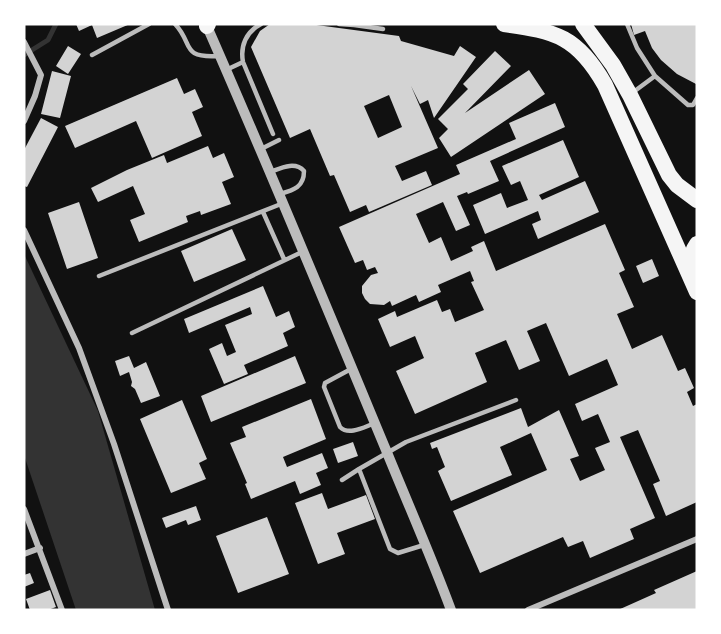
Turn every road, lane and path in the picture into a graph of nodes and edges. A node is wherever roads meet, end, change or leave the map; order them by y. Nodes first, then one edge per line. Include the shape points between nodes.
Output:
1 (149, 24) edge
2 (175, 24) edge
3 (207, 24) edge
4 (261, 24) edge
5 (339, 24) edge
6 (504, 24) edge
7 (583, 24) edge
8 (627, 24) edge
9 (354, 25) edge
10 (382, 29) dead end
11 (25, 44) edge
12 (92, 55) dead end
13 (220, 56) junction
14 (243, 62) junction
15 (226, 70) junction
16 (655, 76) junction
17 (630, 94) junction
18 (697, 98) edge
19 (24, 122) edge
20 (273, 135) dead end
21 (279, 140) dead end
22 (261, 149) junction
23 (270, 172) junction
24 (282, 198) junction
25 (697, 200) edge
26 (262, 212) junction
27 (24, 230) edge
28 (697, 244) edge
29 (305, 251) junction
30 (284, 260) junction
31 (689, 272) junction
32 (99, 276) dead end
33 (697, 292) edge
34 (132, 333) dead end
35 (353, 368) junction
36 (516, 400) dead end
37 (375, 423) junction
38 (387, 452) junction
39 (359, 469) junction
40 (342, 480) dead end
41 (24, 509) edge
42 (697, 539) edge
43 (427, 544) junction
44 (39, 548) junction
45 (24, 554) edge
46 (63, 610) edge
47 (168, 610) edge
48 (451, 610) edge
49 (528, 610) edge

1 - 12 lane
2 - 13 lane via 195,55
3 - 13 street
4 - 14 lane via 245,40
5 - 9 lane
6 - 31 highway via 558,36 588,58 605,85
7 - 17 highway
8 - 16 lane
9 - 10 lane
11 - 19 street via 42,75
13 - 15 street
14 - 15 lane
14 - 20 lane
15 - 22 street
16 - 17 lane
16 - 18 lane via 688,105 693,105
17 - 25 highway via 669,175
21 - 22 lane
22 - 23 street
23 - 24 street
23 - 24 lane via 293,165 304,171 300,186
24 - 26 lane
24 - 29 street
26 - 30 lane
26 - 32 lane
27 - 47 street via 79,348
28 - 31 highway
29 - 30 lane
29 - 35 street
30 - 34 lane
31 - 33 highway
35 - 37 street
35 - 37 lane via 324,387 344,431
36 - 38 lane
37 - 38 street
38 - 39 lane
38 - 43 street
39 - 40 lane
39 - 43 lane via 390,549 398,554
41 - 44 street
42 - 49 street
43 - 48 street
44 - 45 street
44 - 46 street

